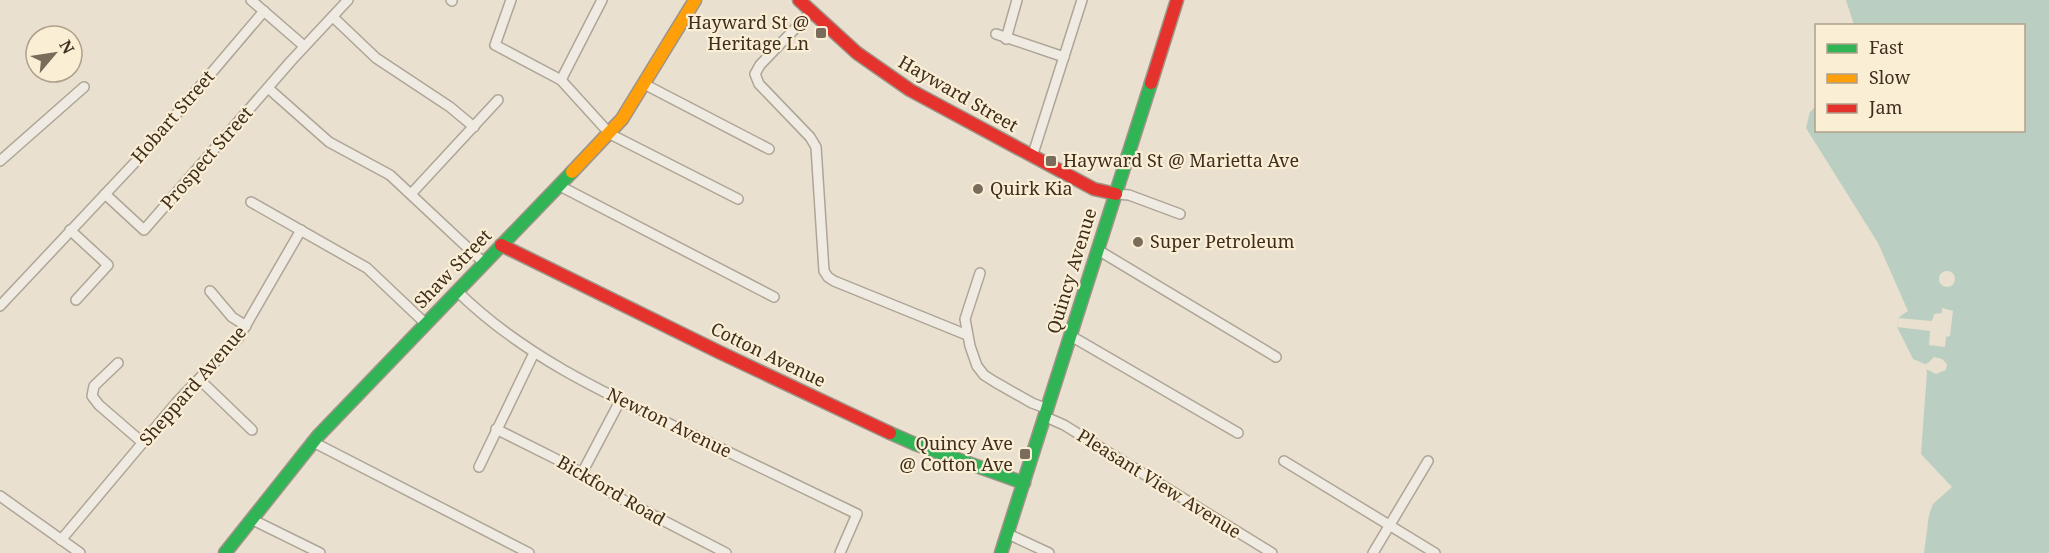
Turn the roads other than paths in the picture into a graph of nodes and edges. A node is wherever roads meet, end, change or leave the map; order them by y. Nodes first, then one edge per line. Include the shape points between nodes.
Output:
1 (251, 0) edge
2 (348, 0) edge
3 (511, 0) edge
4 (602, 0) edge
5 (694, 0) edge
6 (799, 0) edge
7 (1017, 0) edge
8 (1082, 0) edge
9 (1177, 0) edge
10 (264, 11) junction
11 (811, 12) junction
12 (333, 16) junction
13 (996, 34) dead end
14 (1006, 39) junction
15 (304, 46) junction
16 (1064, 57) junction
17 (561, 80) junction
18 (644, 84) junction
19 (84, 87) dead end
20 (268, 88) junction
21 (498, 100) dead end
22 (474, 127) junction
23 (610, 134) junction
24 (769, 149) dead end
25 (1032, 157) junction
26 (0, 161) edge
27 (558, 185) junction
28 (105, 194) junction
29 (411, 194) junction
30 (1116, 194) junction
31 (738, 199) dead end
32 (251, 202) dead end
33 (1180, 214) dead end
34 (70, 230) junction
35 (301, 231) junction
36 (501, 245) junction
37 (1098, 250) junction
38 (484, 263) junction
39 (980, 273) dead end
40 (210, 291) dead end
41 (457, 291) junction
42 (774, 297) dead end
43 (76, 300) dead end
44 (0, 306) edge
45 (426, 324) junction
46 (246, 326) junction
47 (967, 335) junction
48 (1071, 336) junction
49 (534, 353) junction
50 (1276, 357) dead end
51 (118, 363) dead end
52 (199, 379) junction
53 (620, 401) junction
54 (1047, 413) junction
55 (496, 429) junction
56 (252, 430) dead end
57 (1238, 433) dead end
58 (313, 442) junction
59 (142, 443) junction
60 (1284, 460) dead end
61 (1428, 461) dead end
62 (479, 467) dead end
63 (582, 472) junction
64 (1024, 483) junction
65 (0, 496) edge
66 (251, 519) junction
67 (1390, 525) junction
68 (1008, 534) junction
69 (61, 540) junction
70 (80, 553) edge
71 (225, 553) edge
72 (320, 553) edge
73 (529, 553) edge
74 (726, 553) edge
75 (840, 553) edge
76 (1001, 553) edge
77 (1049, 553) edge
78 (1272, 553) edge
79 (1373, 553) edge
80 (1435, 553) edge

1 - 10 street
2 - 12 street
3 - 17 street via 495,45
4 - 17 street
5 - 18 street, Shaw Street
6 - 11 street, Hayward Street
7 - 14 street
8 - 16 street
9 - 30 street, Quincy Avenue
10 - 15 street
10 - 28 street, Hobart Street
11 - 25 street, Hayward Street via 857,53 903,85
11 - 47 street via 755,74 759,84 816,147 824,271 834,281
12 - 15 street
12 - 22 street via 376,58
13 - 14 street
14 - 16 street
15 - 20 street, Prospect Street
16 - 25 street
17 - 23 street
18 - 23 street, Shaw Street
18 - 24 street
19 - 26 street
20 - 28 street, Prospect Street via 144,230
20 - 29 street via 324,138 381,169
21 - 22 street
22 - 29 street
23 - 27 street, Shaw Street
23 - 31 street
25 - 30 street, Hayward Street via 1094,189
27 - 36 street, Shaw Street
27 - 42 street
28 - 34 street, Hobart Street
29 - 38 street
30 - 33 street
30 - 37 street, Quincy Avenue
32 - 35 street
34 - 43 street via 108,265
34 - 44 street, Hobart Street
35 - 45 street via 367,268
35 - 46 street, Sheppard Avenue
36 - 38 street, Shaw Street
36 - 64 street, Cotton Avenue via 915,444
37 - 48 street, Quincy Avenue
37 - 50 street
38 - 41 street, Shaw Street
39 - 47 street via 965,319
40 - 46 street via 232,317
41 - 45 street, Shaw Street
41 - 49 street, Newton Avenue via 494,325
45 - 58 street, Shaw Street
46 - 52 street, Sheppard Avenue
47 - 54 street, Pleasant View Avenue via 973,358 984,375
48 - 54 street, Quincy Avenue
48 - 57 street
49 - 53 street, Newton Avenue
49 - 55 street
51 - 59 street via 94,386 92,396
52 - 56 street
52 - 59 street, Sheppard Avenue
53 - 63 street
53 - 75 street, Newton Avenue via 857,514
54 - 64 street, Quincy Avenue
54 - 78 street, Pleasant View Avenue
55 - 62 street
55 - 63 street, Bickford Road
58 - 66 street, Shaw Street
58 - 73 street
59 - 69 street, Sheppard Avenue
60 - 67 street
61 - 67 street
63 - 74 street, Bickford Road via 626,502
64 - 68 street, Quincy Avenue
65 - 69 street
66 - 71 street, Shaw Street
66 - 72 street
67 - 79 street
67 - 80 street
68 - 76 street, Quincy Avenue
68 - 77 street
69 - 70 street

